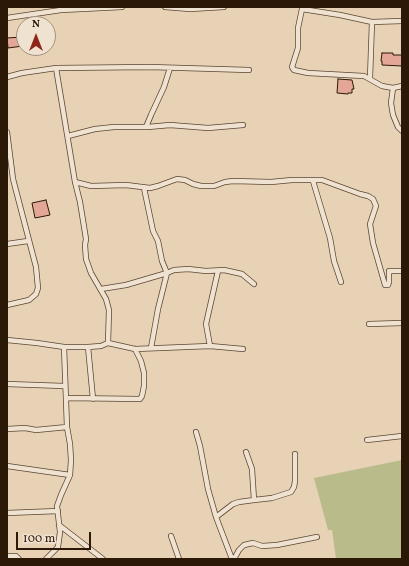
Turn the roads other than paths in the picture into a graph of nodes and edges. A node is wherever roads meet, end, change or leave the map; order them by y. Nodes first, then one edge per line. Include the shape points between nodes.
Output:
1 (122, 7) edge
2 (165, 7) edge
3 (224, 7) edge
4 (302, 8) edge
5 (61, 9) edge
6 (7, 18) edge
7 (402, 21) edge
8 (372, 22) junction
9 (56, 68) junction
10 (170, 68) junction
11 (249, 70) dead end
12 (7, 77) edge
13 (370, 78) junction
14 (402, 86) edge
15 (393, 88) junction
16 (243, 125) dead end
17 (146, 127) junction
18 (402, 131) edge
19 (7, 132) edge
20 (68, 136) junction
21 (13, 179) junction
22 (7, 180) edge
23 (314, 181) junction
24 (75, 182) junction
25 (144, 188) junction
26 (28, 241) junction
27 (7, 244) edge
28 (218, 270) junction
29 (402, 271) edge
30 (167, 273) junction
31 (341, 282) dead end
32 (254, 284) dead end
33 (101, 289) junction
34 (7, 305) edge
35 (402, 323) edge
36 (369, 324) dead end
37 (7, 340) edge
38 (108, 343) junction
39 (210, 346) junction
40 (64, 347) junction
41 (88, 347) junction
42 (152, 348) junction
43 (136, 349) junction
44 (243, 349) dead end
45 (7, 384) edge
46 (64, 386) junction
47 (66, 398) junction
48 (93, 399) junction
49 (67, 427) junction
50 (7, 429) edge
51 (196, 432) dead end
52 (402, 436) edge
53 (367, 440) dead end
54 (246, 452) dead end
55 (295, 454) dead end
56 (7, 466) edge
57 (70, 475) junction
58 (254, 500) junction
59 (58, 511) junction
60 (7, 513) edge
61 (216, 517) junction
62 (59, 525) junction
63 (171, 536) dead end
64 (317, 537) dead end
65 (7, 556) edge
66 (19, 559) edge
67 (46, 559) edge
68 (103, 559) edge
69 (179, 559) edge
70 (233, 559) edge

1 - 5 street
2 - 3 street
4 - 8 street
4 - 13 street via 298,48 292,67 294,70
5 - 6 street
7 - 8 street
8 - 13 street
9 - 10 street
9 - 12 street
9 - 20 street
10 - 11 street
10 - 17 street
13 - 15 street via 382,86
14 - 15 street
15 - 18 street via 393,115
16 - 17 street via 208,128 170,125
17 - 20 street via 94,129
19 - 21 street
20 - 24 street
21 - 22 street
21 - 26 street
23 - 25 street via 234,181 202,186 177,179
23 - 29 street via 322,180 373,199 376,206 370,224 385,285 388,286 389,271
23 - 31 street
24 - 25 street via 91,186 126,185
24 - 33 street via 85,231 88,266
25 - 30 street via 153,231
26 - 27 street
26 - 34 street via 36,267 38,288 29,300
28 - 30 street via 188,269
28 - 32 street via 242,274
28 - 39 street via 206,324
30 - 33 street via 126,285
30 - 42 street
33 - 38 street via 109,310
35 - 36 street
37 - 40 street
38 - 41 street
38 - 43 street
39 - 42 street
39 - 44 street
40 - 41 street
40 - 46 street
41 - 48 street
42 - 43 street
43 - 48 street via 144,373 140,399
45 - 46 street
46 - 47 street
47 - 48 street
47 - 49 street
49 - 50 street
49 - 57 street
51 - 61 street
52 - 53 street
54 - 58 street via 252,469
55 - 58 street via 295,481 291,492
56 - 57 street
57 - 59 street via 60,495
58 - 61 street via 233,504
59 - 60 street
59 - 62 street
61 - 70 street
62 - 67 street via 58,547
62 - 68 street
63 - 69 street
64 - 70 street via 277,545 244,545
65 - 66 street via 16,556

